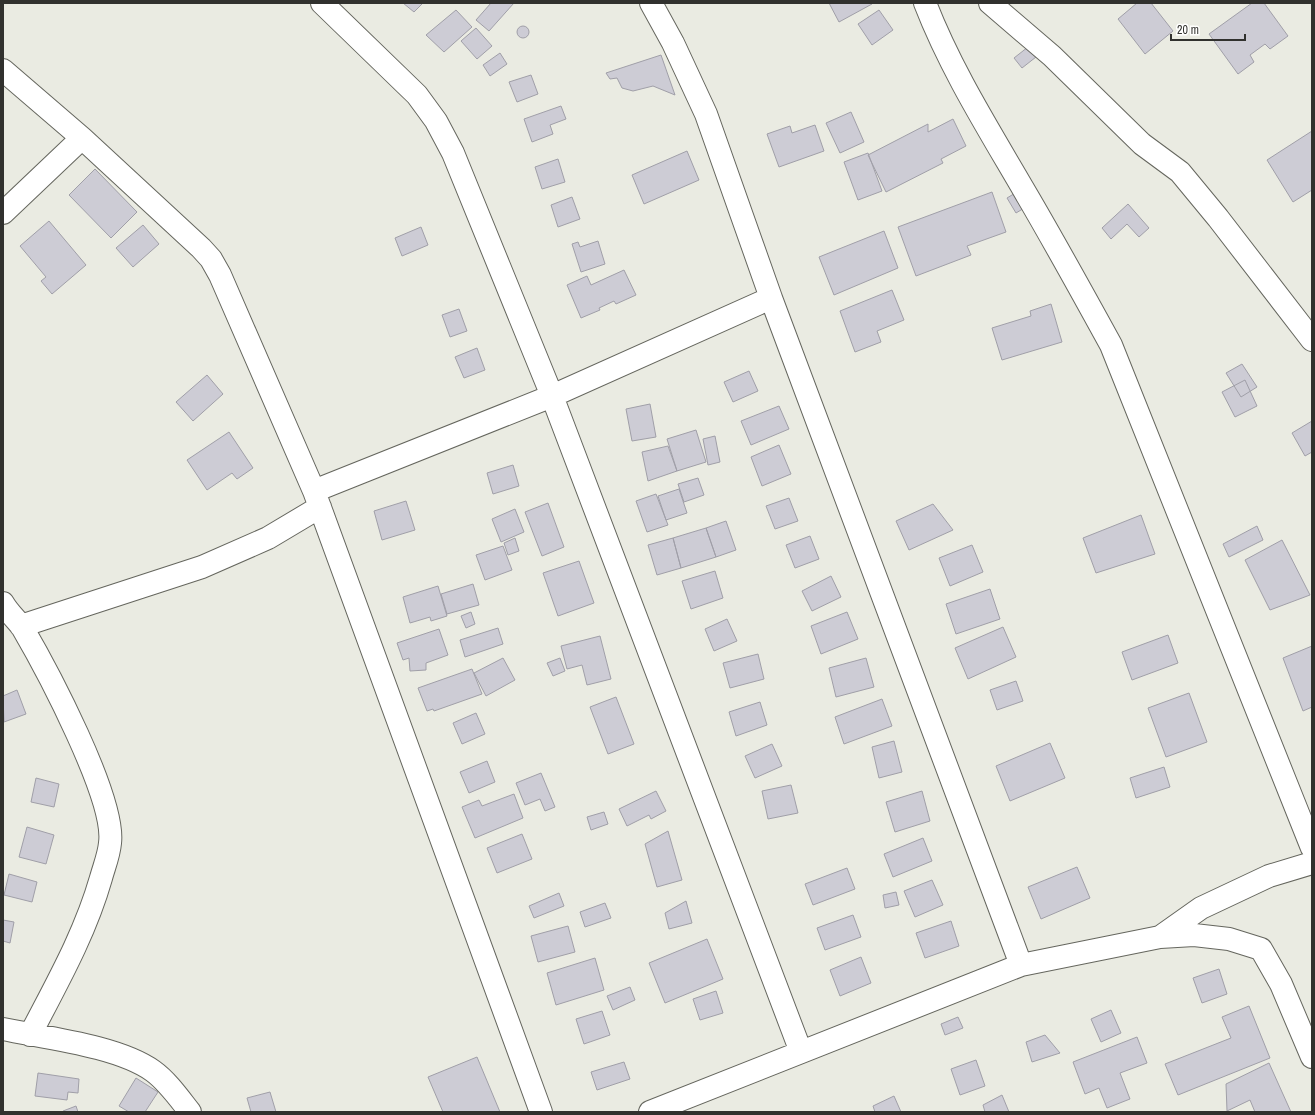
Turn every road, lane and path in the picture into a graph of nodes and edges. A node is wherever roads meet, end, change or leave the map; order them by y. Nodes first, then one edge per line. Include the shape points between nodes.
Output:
1 (322, 3) edge
2 (651, 3) edge
3 (925, 3) edge
4 (990, 3) edge
5 (3, 70) edge
6 (82, 138) junction
7 (3, 212) edge
8 (772, 298) junction
9 (1312, 340) edge
10 (552, 396) junction
11 (317, 499) junction
12 (4, 609) edge
13 (21, 626) junction
14 (1312, 848) edge
15 (1312, 863) edge
16 (1160, 937) junction
17 (1021, 965) junction
18 (3, 1029) edge
19 (30, 1034) junction
20 (801, 1052) junction
21 (1312, 1057) edge
22 (190, 1112) edge
23 (541, 1112) edge
24 (650, 1112) edge

1 - 10 street via 417,95 436,121 453,153
2 - 8 street via 706,114
3 - 14 street via 948,57 970,99 1070,268 1111,345
4 - 9 street via 1052,56 1142,144 1180,172 1246,252
5 - 6 street
6 - 7 street
6 - 11 street via 211,259
8 - 10 street
8 - 17 street
10 - 11 street
10 - 20 street
11 - 13 street via 268,538 209,564
11 - 23 street
12 - 13 street
13 - 19 street via 77,736 100,789 110,825 110,843 105,864 79,941
15 - 16 street via 1269,876 1201,908
16 - 17 street
16 - 21 street via 1194,935 1229,939 1261,949 1281,984
17 - 20 street
18 - 19 street
19 - 22 street via 117,1053 153,1071
20 - 24 street

